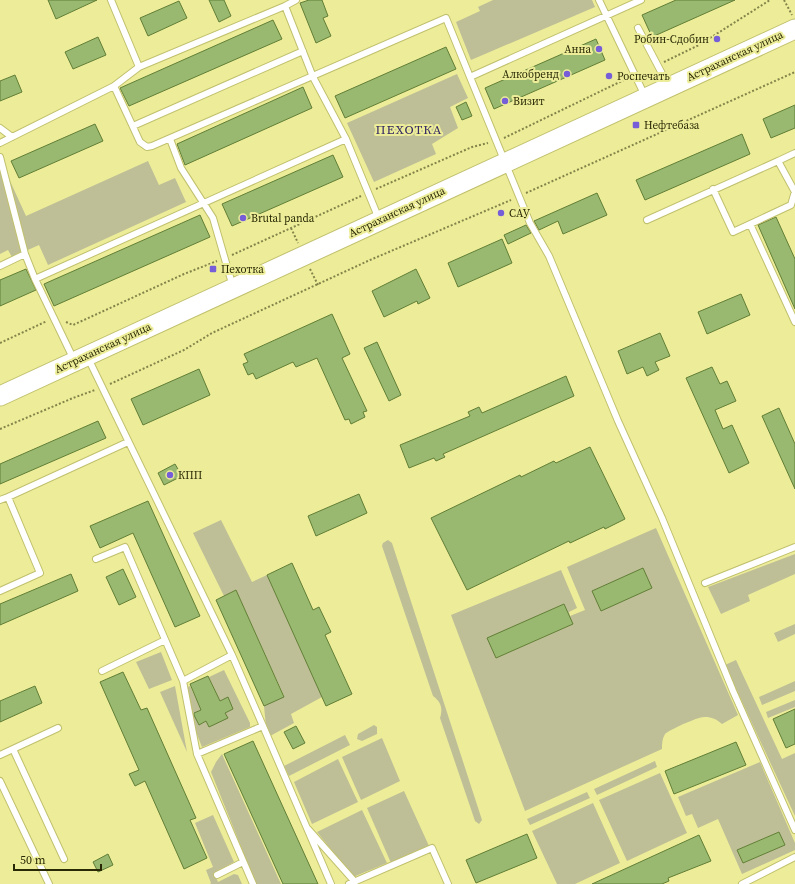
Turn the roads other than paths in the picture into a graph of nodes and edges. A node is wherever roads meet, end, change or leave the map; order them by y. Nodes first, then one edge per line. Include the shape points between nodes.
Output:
1 (111, 0) edge
2 (296, 0) edge
3 (599, 0) edge
4 (641, 0) edge
5 (285, 6) junction
6 (607, 15) junction
7 (638, 28) dead end
8 (795, 29) edge
9 (303, 51) junction
10 (139, 67) junction
11 (313, 77) junction
12 (470, 77) junction
13 (114, 86) junction
14 (669, 86) junction
15 (645, 97) junction
16 (133, 126) junction
17 (0, 128) edge
18 (12, 137) junction
19 (170, 139) junction
20 (346, 139) junction
21 (0, 143) edge
22 (795, 153) edge
23 (0, 157) edge
24 (778, 161) junction
25 (506, 162) junction
26 (713, 189) junction
27 (795, 191) edge
28 (204, 202) junction
29 (380, 220) junction
30 (647, 220) dead end
31 (750, 224) junction
32 (25, 254) junction
33 (0, 266) edge
34 (35, 279) junction
35 (233, 288) junction
36 (795, 322) edge
37 (81, 359) junction
38 (0, 396) edge
39 (128, 442) junction
40 (8, 497) junction
41 (0, 500) edge
42 (795, 547) edge
43 (96, 559) dead end
44 (704, 583) dead end
45 (0, 591) edge
46 (165, 640) junction
47 (232, 655) junction
48 (102, 671) dead end
49 (183, 681) junction
50 (263, 726) junction
51 (58, 728) dead end
52 (13, 749) junction
53 (198, 754) junction
54 (0, 755) edge
55 (0, 781) edge
56 (305, 825) junction
57 (795, 830) edge
58 (795, 858) edge
59 (64, 859) dead end
60 (244, 862) junction
61 (217, 875) dead end
62 (352, 883) edge
63 (49, 884) edge
64 (253, 884) edge
65 (331, 884) edge
66 (448, 884) edge
67 (742, 884) edge

1 - 10 lane
2 - 5 lane
3 - 6 lane
4 - 6 lane
5 - 9 lane
5 - 10 lane
6 - 12 lane
6 - 15 lane
7 - 14 lane
8 - 14 main road, Астраханская улица
9 - 11 lane
9 - 16 lane
10 - 13 lane
11 - 12 lane via 446,18
11 - 19 lane
11 - 20 lane
12 - 25 lane
13 - 16 lane
13 - 18 lane
14 - 15 main road, Астраханская улица
15 - 25 main road, Астраханская улица
16 - 19 lane via 144,145 152,146
17 - 18 lane
18 - 21 lane
19 - 28 lane via 181,168
20 - 28 lane
20 - 29 lane
22 - 24 lane
23 - 32 lane
24 - 26 lane
24 - 27 lane
25 - 29 main road, Астраханская улица
25 - 57 lane via 530,223 549,256 662,518 733,691
26 - 30 lane
26 - 31 lane via 733,232
27 - 31 lane via 791,205
28 - 34 lane
28 - 35 lane via 213,218
29 - 35 main road, Астраханская улица
31 - 36 lane
32 - 33 lane
32 - 34 lane
34 - 37 lane via 54,318
35 - 37 main road, Астраханская улица
37 - 38 main road, Астраханская улица
37 - 39 lane via 102,388
39 - 40 lane
39 - 47 lane
40 - 41 lane
40 - 45 lane via 40,573
42 - 44 lane
43 - 46 lane via 125,547
46 - 48 lane
46 - 49 lane
47 - 49 lane
47 - 50 lane
49 - 53 lane
50 - 53 lane
50 - 56 lane
51 - 52 lane
52 - 54 lane
52 - 59 lane
53 - 60 lane
55 - 63 lane
56 - 62 lane
56 - 65 lane
58 - 67 lane
60 - 61 lane
60 - 64 lane
62 - 66 lane via 432,848

